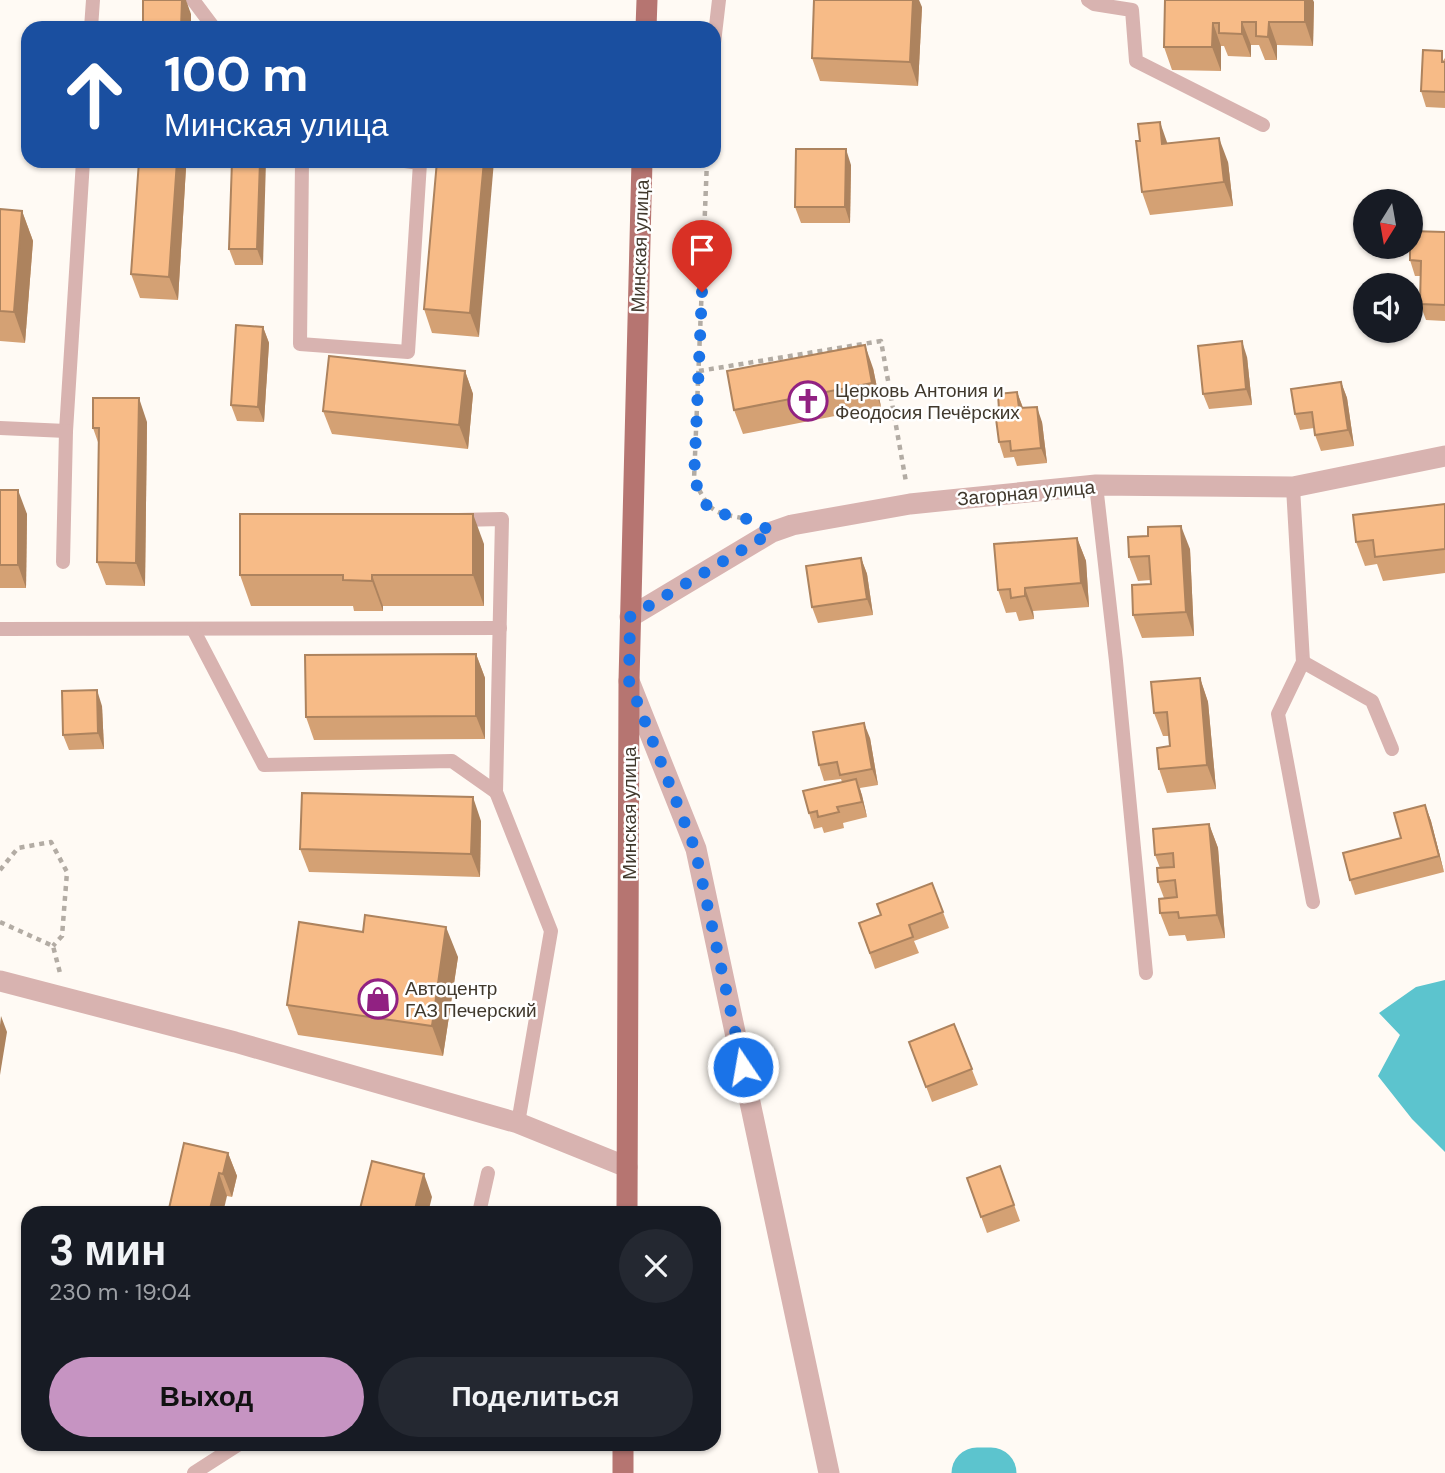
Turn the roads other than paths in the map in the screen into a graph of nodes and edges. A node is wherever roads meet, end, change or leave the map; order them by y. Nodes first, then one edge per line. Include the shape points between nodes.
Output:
1 (93, 0) edge
2 (193, 0) edge
3 (647, 0) edge
4 (719, 0) edge
5 (1087, 0) edge
6 (92, 21) edge
7 (209, 21) edge
8 (646, 21) edge
9 (717, 21) edge
10 (1263, 125) dead end
11 (83, 168) edge
12 (302, 168) edge
13 (420, 168) edge
14 (642, 168) edge
15 (0, 428) edge
16 (66, 431) junction
17 (1445, 456) edge
18 (1096, 485) junction
19 (1293, 486) junction
20 (447, 520) edge
21 (63, 562) dead end
22 (630, 617) junction
23 (499, 628) junction
24 (0, 629) edge
25 (193, 629) junction
26 (1303, 662) junction
27 (629, 681) junction
28 (1392, 749) dead end
29 (496, 792) junction
30 (1313, 902) dead end
31 (1146, 973) dead end
32 (0, 981) edge
33 (518, 1123) junction
34 (627, 1167) junction
35 (488, 1173) dead end
36 (480, 1206) edge
37 (627, 1206) edge
38 (228, 1451) edge
39 (623, 1451) edge
40 (194, 1473) edge
41 (623, 1473) edge
42 (829, 1473) edge

1 - 6 lane
2 - 7 lane
3 - 8 main road
4 - 9 lane
5 - 10 lane via 1132,10 1136,61
11 - 16 lane
12 - 13 lane via 300,344 408,352
14 - 22 main road, Минская улица
15 - 16 lane
16 - 21 lane
17 - 19 street, Загорная улица
18 - 19 street, Загорная улица
18 - 22 street, Загорная улица via 910,504 792,525 772,532
18 - 31 lane
19 - 26 lane
20 - 23 lane via 502,519
22 - 27 main road, Минская улица
23 - 25 lane
23 - 29 lane
24 - 25 lane
25 - 29 lane via 264,765 452,761
26 - 28 lane via 1372,701
26 - 30 lane via 1278,714
27 - 34 main road, Минская улица
27 - 42 street via 695,849
29 - 33 lane via 551,931
32 - 33 street
33 - 34 street
34 - 37 main road, Минская улица
35 - 36 lane
38 - 40 lane
39 - 41 main road

